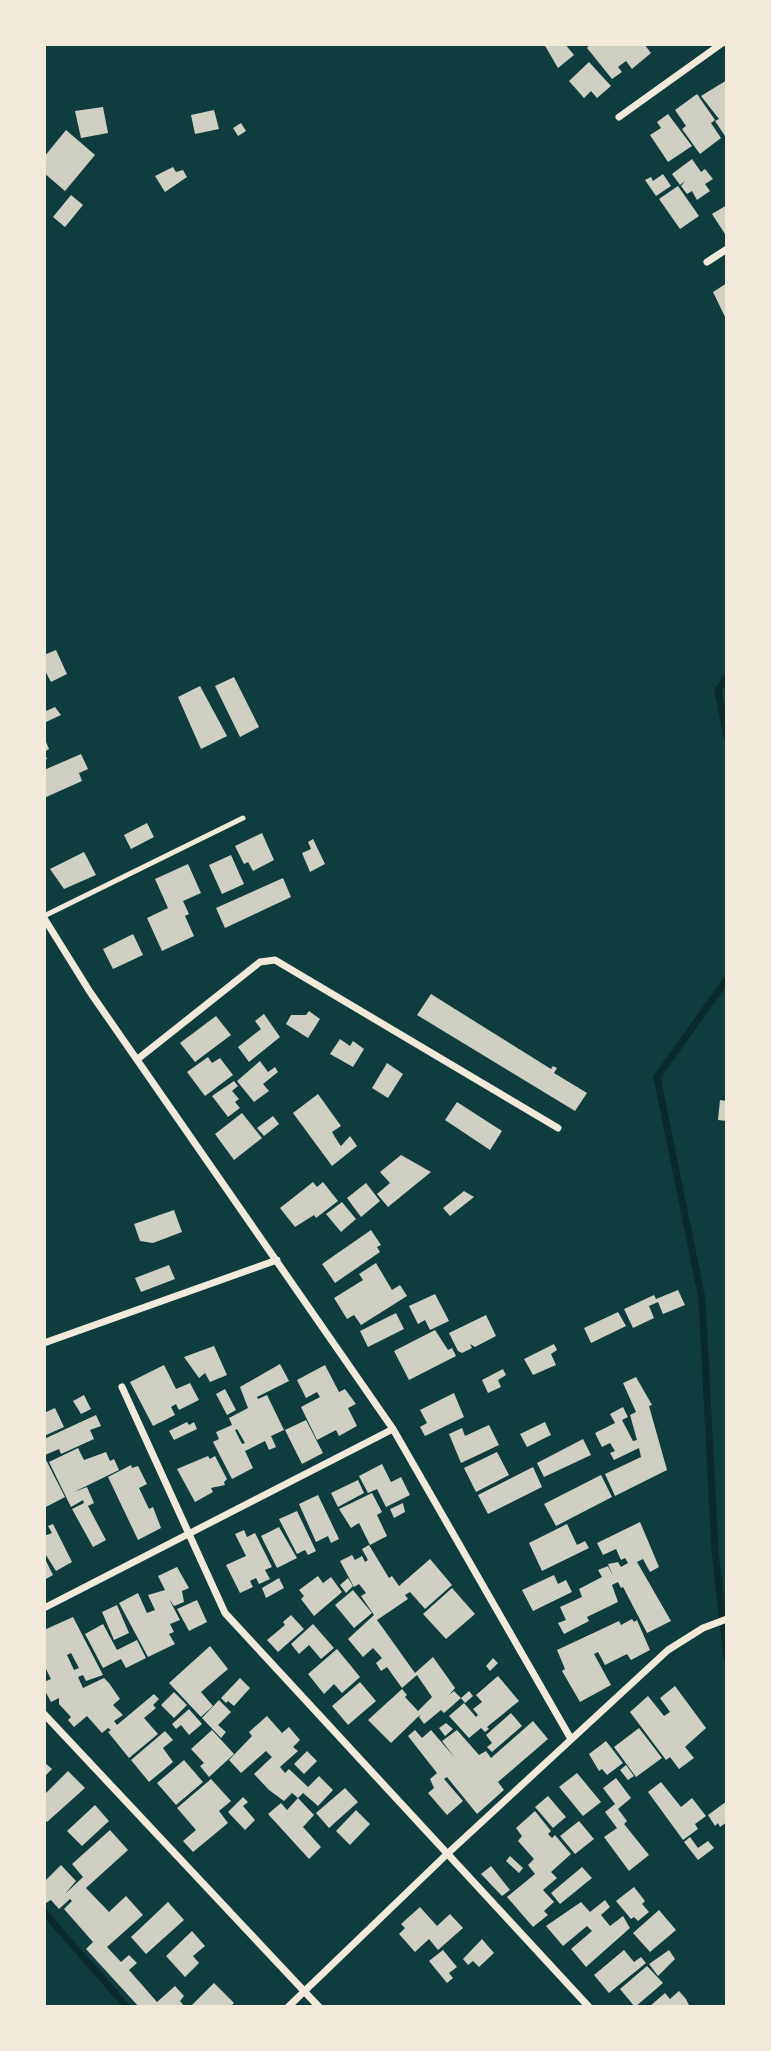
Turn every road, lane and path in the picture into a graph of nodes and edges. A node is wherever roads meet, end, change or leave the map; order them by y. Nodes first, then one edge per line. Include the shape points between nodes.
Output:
1 (721, 44) edge
2 (619, 117) dead end
3 (727, 249) edge
4 (707, 262) dead end
5 (243, 818) dead end
6 (44, 917) edge
7 (139, 1058) junction
8 (558, 1128) dead end
9 (277, 1260) junction
10 (44, 1343) edge
11 (122, 1388) dead end
12 (393, 1429) junction
13 (189, 1532) junction
14 (44, 1608) edge
15 (727, 1619) edge
16 (44, 1714) edge
17 (571, 1739) junction
18 (446, 1855) junction
19 (303, 1990) junction
20 (288, 2007) edge
21 (320, 2007) edge
22 (589, 2007) edge

1 - 2 street
3 - 4 street
5 - 6 lane
6 - 7 street via 90,992
7 - 8 street via 260,962 275,960
7 - 9 street
9 - 10 street
9 - 12 street
11 - 13 street
12 - 13 street
12 - 17 street
13 - 14 street
13 - 18 street via 225,1613
15 - 17 street via 702,1628 668,1650
16 - 19 street
17 - 18 street
18 - 19 street
18 - 22 street
19 - 20 street
19 - 21 street

